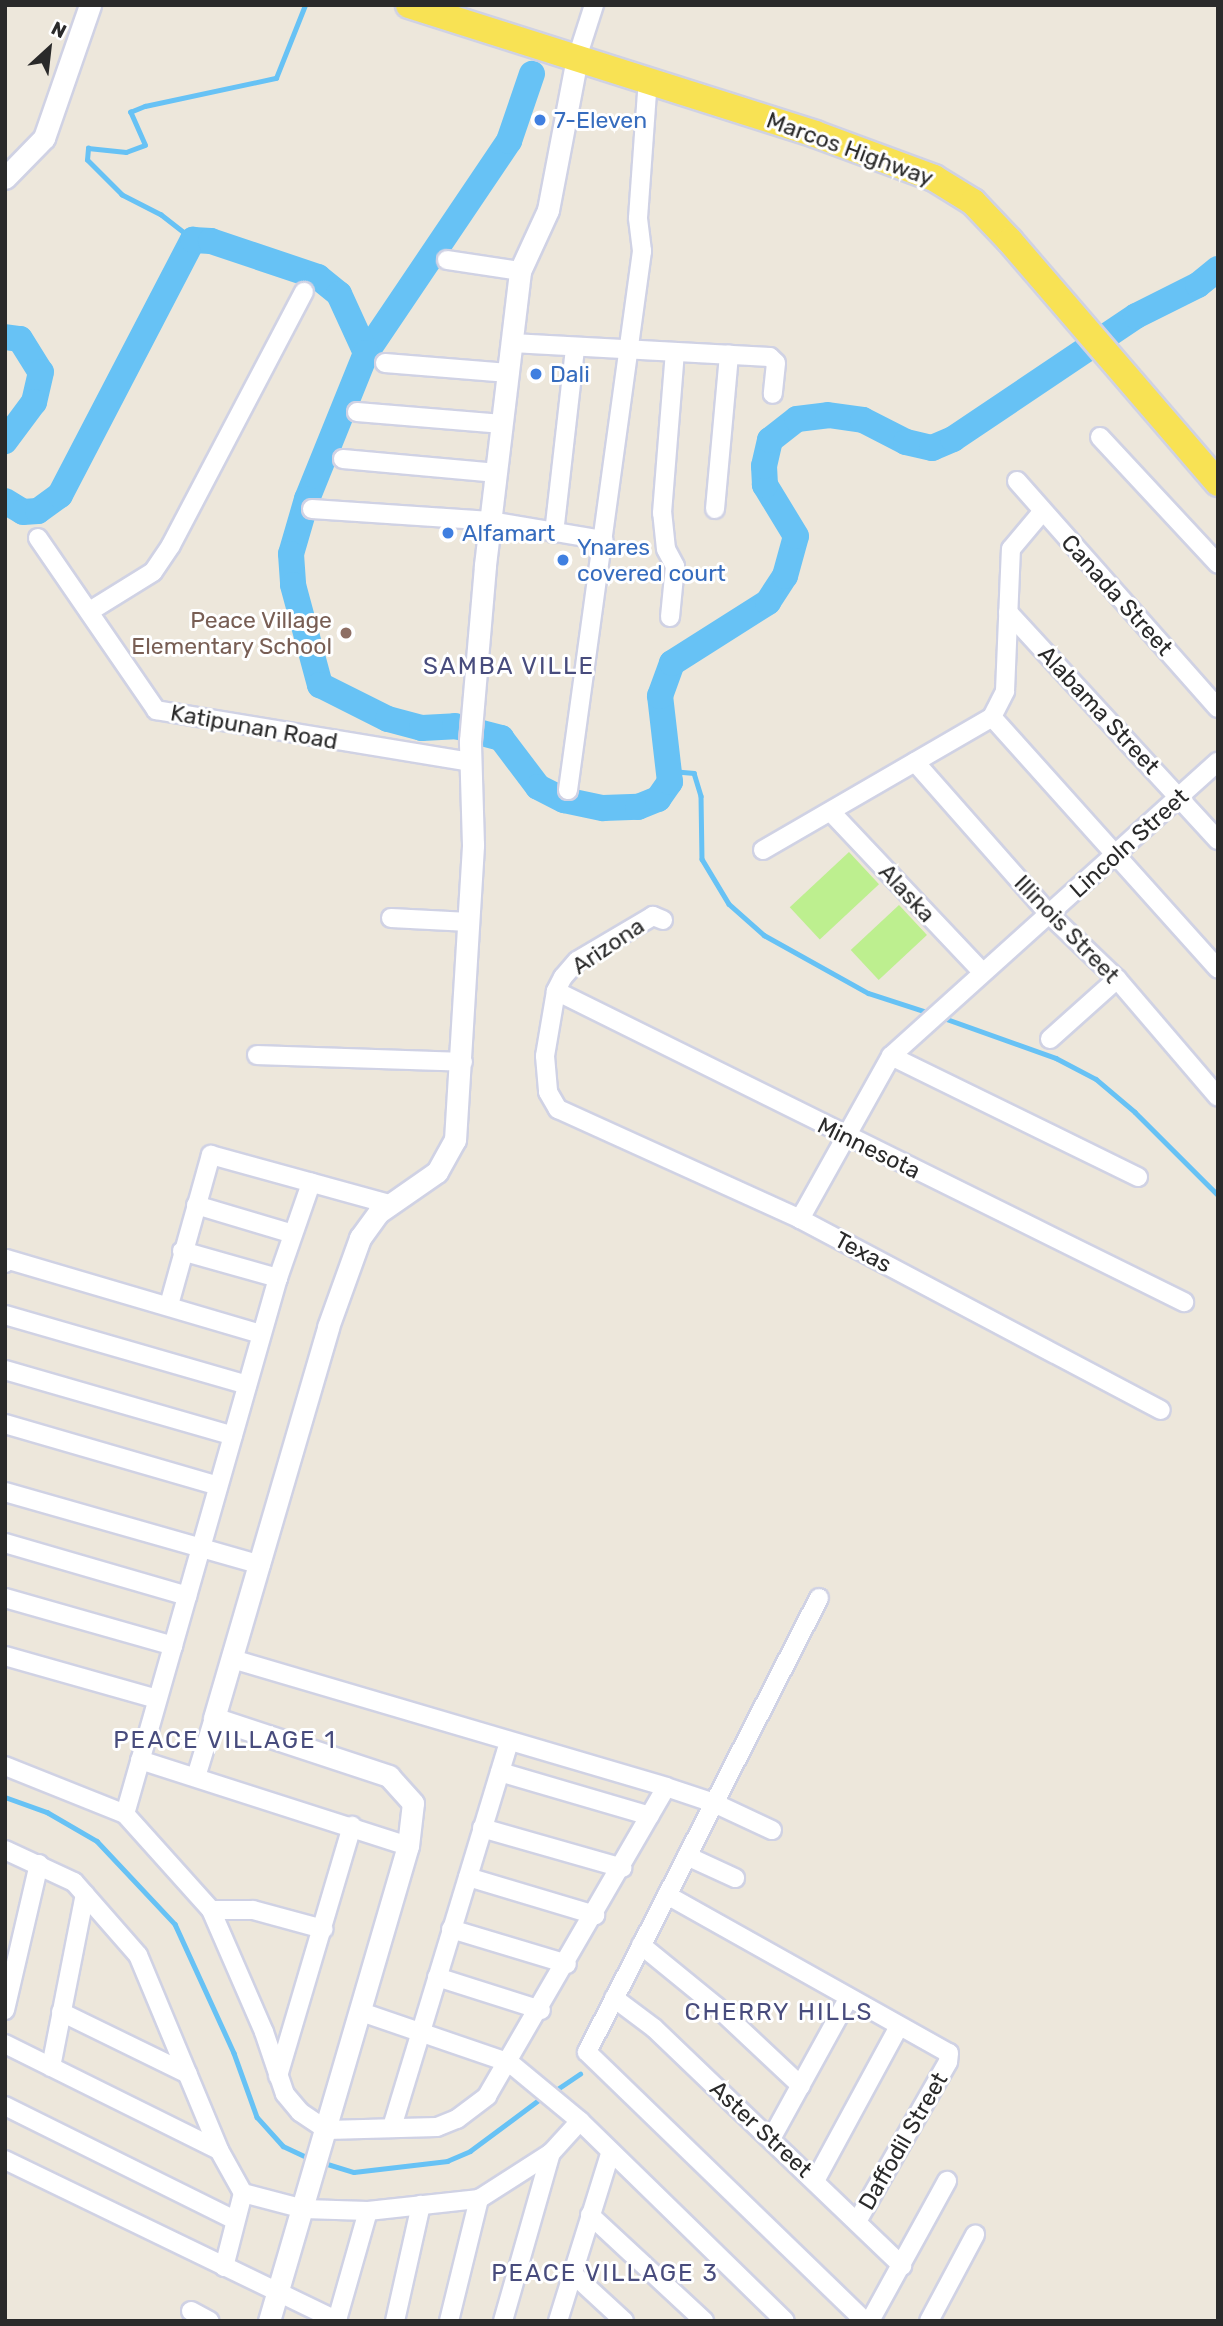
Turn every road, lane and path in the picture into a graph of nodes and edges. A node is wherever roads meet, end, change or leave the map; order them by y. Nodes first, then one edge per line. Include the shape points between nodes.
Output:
1 (90, 5) edge
2 (409, 5) edge
3 (594, 5) edge
4 (577, 58) junction
5 (648, 80) junction
6 (5, 178) edge
7 (447, 260) dead end
8 (520, 271) junction
9 (304, 292) dead end
10 (512, 343) junction
11 (575, 348) junction
12 (625, 351) junction
13 (675, 353) junction
14 (729, 355) junction
15 (385, 363) dead end
16 (509, 373) junction
17 (773, 394) dead end
18 (358, 412) dead end
19 (503, 424) junction
20 (1100, 436) dead end
21 (342, 459) dead end
22 (498, 472) junction
23 (1017, 481) dead end
24 (1218, 483) edge
25 (312, 509) dead end
26 (715, 509) dead end
27 (1042, 512) junction
28 (491, 522) junction
29 (554, 533) junction
30 (38, 538) dead end
31 (603, 540) junction
32 (1218, 564) edge
33 (90, 611) junction
34 (1008, 612) junction
35 (670, 617) dead end
36 (1218, 708) edge
37 (992, 717) junction
38 (470, 751) junction
39 (915, 762) junction
40 (1218, 762) edge
41 (568, 790) dead end
42 (1179, 797) junction
43 (831, 812) junction
44 (1218, 840) edge
45 (763, 850) dead end
46 (1115, 856) junction
47 (1050, 915) junction
48 (391, 918) dead end
49 (663, 920) dead end
50 (469, 922) junction
51 (1218, 969) edge
52 (983, 973) junction
53 (1117, 979) junction
54 (556, 991) junction
55 (1050, 1039) dead end
56 (257, 1055) dead end
57 (891, 1056) junction
58 (463, 1062) junction
59 (1218, 1097) edge
60 (558, 1109) joint
61 (845, 1136) junction
62 (1138, 1177) dead end
63 (311, 1182) junction
64 (389, 1204) junction
65 (196, 1205) junction
66 (800, 1219) junction
67 (293, 1234) junction
68 (182, 1251) junction
69 (5, 1262) edge
70 (278, 1278) junction
71 (1184, 1302) dead end
72 (169, 1305) junction
73 (5, 1315) edge
74 (261, 1334) junction
75 (5, 1370) edge
76 (247, 1385) junction
77 (1161, 1410) dead end
78 (5, 1424) edge
79 (233, 1436) junction
80 (218, 1486) junction
81 (5, 1492) edge
82 (5, 1543) edge
83 (201, 1548) junction
84 (261, 1565) junction
85 (187, 1596) junction
86 (5, 1598) edge
87 (819, 1598) dead end
88 (173, 1646) junction
89 (5, 1656) edge
90 (232, 1659) junction
91 (158, 1699) junction
92 (214, 1718) junction
93 (509, 1741) junction
94 (140, 1760) junction
95 (5, 1766) edge
96 (500, 1772) junction
97 (196, 1777) junction
98 (666, 1787) junction
99 (715, 1803) junction
100 (125, 1814) junction
101 (650, 1816) junction
102 (352, 1826) junction
103 (482, 1828) junction
104 (772, 1830) dead end
105 (408, 1846) junction
106 (5, 1850) edge
107 (687, 1856) junction
108 (39, 1864) junction
109 (622, 1868) junction
110 (468, 1877) junction
111 (735, 1878) dead end
112 (85, 1894) junction
113 (667, 1895) junction
114 (211, 1910) junction
115 (595, 1914) junction
116 (323, 1929) junction
117 (452, 1929) junction
118 (641, 1945) junction
119 (568, 1964) junction
120 (437, 1977) junction
121 (614, 1998) junction
122 (848, 1999) junction
123 (5, 2010) edge
124 (541, 2010) junction
125 (61, 2012) junction
126 (361, 2012) junction
127 (900, 2026) junction
128 (421, 2031) junction
129 (5, 2044) edge
130 (510, 2063) junction
131 (51, 2067) junction
132 (188, 2074) junction
133 (278, 2076) junction
134 (801, 2086) junction
135 (5, 2106) edge
136 (580, 2121) junction
137 (392, 2127) junction
138 (327, 2130) junction
139 (771, 2139) junction
140 (219, 2150) junction
141 (551, 2153) junction
142 (610, 2154) junction
143 (5, 2160) edge
144 (815, 2181) junction
145 (947, 2181) dead end
146 (243, 2193) junction
147 (479, 2199) junction
148 (421, 2205) junction
149 (304, 2208) junction
150 (368, 2211) junction
151 (590, 2215) junction
152 (235, 2220) junction
153 (858, 2220) junction
154 (975, 2235) dead end
155 (902, 2266) junction
156 (223, 2267) junction
157 (572, 2273) junction
158 (281, 2291) junction
159 (191, 2311) dead end
160 (338, 2320) edge
161 (210, 2321) edge
162 (270, 2321) edge
163 (395, 2321) edge
164 (449, 2321) edge
165 (503, 2321) edge
166 (558, 2321) edge
167 (624, 2321) edge
168 (704, 2321) edge
169 (785, 2321) edge
170 (865, 2321) edge
171 (870, 2321) edge
172 (929, 2321) edge

1 - 6 street via 44,138
2 - 4 main road, Marcos Highway
3 - 4 street
4 - 5 main road, Marcos Highway
4 - 8 street via 548,210
5 - 12 street via 638,218 642,251
5 - 24 main road, Marcos Highway via 874,154 934,178 973,202
7 - 8 street
8 - 10 street
9 - 33 street via 172,545 153,572
10 - 11 street
10 - 16 street
11 - 12 street
11 - 29 street
12 - 13 street
12 - 31 street
13 - 14 street
13 - 35 street via 662,513 666,549 675,566
14 - 17 street via 775,359
14 - 26 street
15 - 16 street
16 - 19 street
18 - 19 street
19 - 22 street
20 - 32 street
21 - 22 street
22 - 28 street
23 - 27 street, Canada Street
25 - 28 street
27 - 34 street via 1011,549
27 - 36 street, Canada Street
28 - 29 street
28 - 38 street
29 - 31 street
30 - 33 street, Katipunan Road
31 - 41 street
33 - 38 street, Katipunan Road via 102,637 156,710
34 - 37 street via 1005,691
34 - 42 street, Alabama Street
37 - 39 street
37 - 46 street
38 - 50 street via 473,845
39 - 43 street
39 - 47 street, Illinois Street
40 - 42 street, Lincoln Street
42 - 44 street, Alabama Street
42 - 46 street, Lincoln Street
43 - 45 street
43 - 52 street, Alaska
46 - 47 street, Lincoln Street
46 - 51 street
47 - 52 street, Lincoln Street
47 - 53 street, Illinois Street
48 - 50 street
49 - 54 street, Arizona via 653,916 577,961
50 - 58 street
52 - 57 street, Lincoln Street
53 - 55 street
53 - 59 street, Illinois Street
54 - 60 street, Arizona via 545,1056 548,1092
54 - 61 street, Minnesota
56 - 58 street
57 - 61 street, Lincoln Street
57 - 62 street
58 - 64 street via 455,1140 438,1172
60 - 66 street, Texas
61 - 66 street, Lincoln Street
61 - 71 street, Minnesota
63 - 64 street
63 - 65 street via 211,1155
63 - 67 street
64 - 84 street via 360,1238 328,1327
65 - 67 street
65 - 68 street
66 - 77 street, Texas
67 - 70 street
68 - 70 street
68 - 72 street
69 - 72 street
70 - 74 street
72 - 74 street
73 - 76 street
74 - 76 street
75 - 79 street
76 - 79 street
78 - 80 street
79 - 80 street
80 - 83 street
81 - 83 street
82 - 85 street
83 - 84 street
83 - 85 street
84 - 90 street
85 - 88 street
86 - 88 street
87 - 99 street
88 - 91 street
89 - 91 street
90 - 92 street
90 - 93 street
91 - 94 street
92 - 97 street
92 - 105 street via 389,1776 413,1803
93 - 96 street
93 - 98 street
94 - 97 street
94 - 100 street
95 - 100 street
96 - 101 street
96 - 103 street
97 - 102 street
98 - 99 street
98 - 101 street
99 - 104 street
99 - 107 street
100 - 114 street
101 - 109 street
102 - 105 street
102 - 116 street
103 - 109 street
103 - 110 street
105 - 126 street
106 - 108 street
107 - 111 street
107 - 113 street
108 - 112 street via 74,1882
108 - 123 street
109 - 115 street
110 - 115 street
110 - 117 street
112 - 125 street
112 - 132 street via 138,1955
113 - 118 street
113 - 122 street
114 - 116 street via 253,1910
114 - 133 street
115 - 119 street
116 - 133 street
117 - 119 street
117 - 120 street
118 - 121 street
118 - 134 street
119 - 124 street
120 - 124 street
120 - 128 street
121 - 139 street, Aster Street via 654,2028
121 - 170 street via 587,2052
122 - 127 street
122 - 134 street
124 - 130 street
125 - 131 street
125 - 132 street
126 - 128 street
126 - 138 street
127 - 144 street
127 - 153 street, Daffodil Street via 949,2053 948,2062
128 - 130 street
128 - 137 street
129 - 131 street
130 - 136 street
130 - 137 street via 487,2096 457,2119 437,2127
131 - 140 street
132 - 140 street
133 - 138 street via 300,2112
134 - 139 street
135 - 152 street
136 - 141 street
136 - 142 street
137 - 138 street
138 - 149 street
139 - 144 street, Aster Street
140 - 146 street
141 - 147 street
141 - 165 street
142 - 151 street
142 - 169 street
143 - 156 street
144 - 153 street, Aster Street
145 - 155 street
146 - 149 street
146 - 152 street
147 - 148 street
147 - 164 street
148 - 150 street
148 - 163 street
149 - 150 street
149 - 158 street
150 - 160 street
151 - 157 street
151 - 168 street
152 - 156 street
153 - 155 street, Aster Street
154 - 172 street
155 - 171 street
156 - 158 street
157 - 166 street
157 - 167 street
158 - 160 street
158 - 162 street
159 - 161 street

